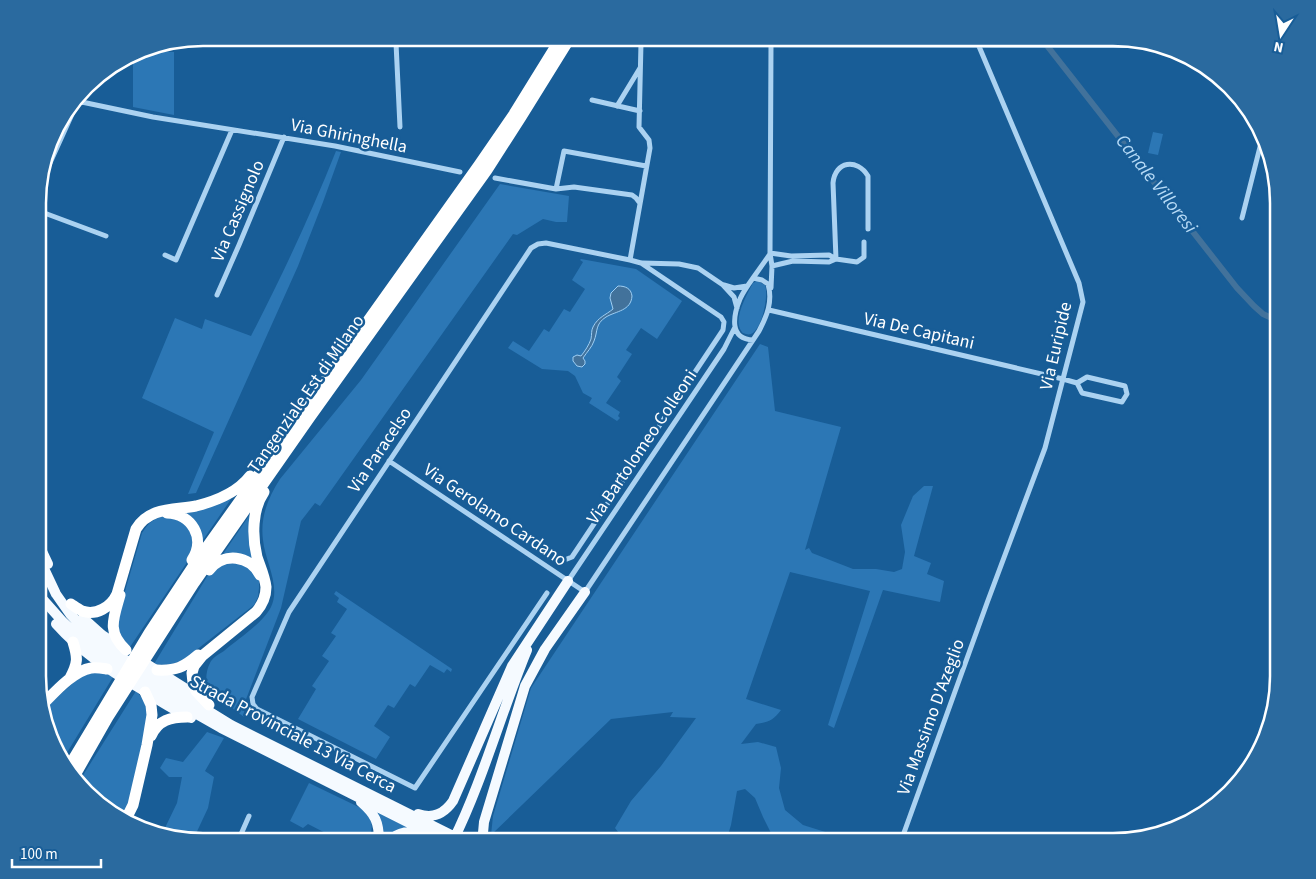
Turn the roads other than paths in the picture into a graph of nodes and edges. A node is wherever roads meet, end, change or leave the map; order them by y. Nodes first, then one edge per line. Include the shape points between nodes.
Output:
1 (396, 46) edge
2 (558, 46) edge
3 (564, 46) edge
4 (641, 46) edge
5 (771, 46) edge
6 (979, 46) edge
7 (551, 63) junction
8 (641, 67) junction
9 (592, 100) dead end
10 (83, 102) edge
11 (617, 106) junction
12 (640, 111) junction
13 (400, 127) dead end
14 (64, 130) edge
15 (232, 130) junction
16 (284, 138) junction
17 (57, 147) edge
18 (1260, 148) edge
19 (646, 166) junction
20 (460, 172) dead end
21 (495, 178) dead end
22 (556, 189) junction
23 (639, 202) junction
24 (46, 214) edge
25 (1242, 218) dead end
26 (868, 230) dead end
27 (106, 236) dead end
28 (864, 242) dead end
29 (770, 253) junction
30 (165, 255) dead end
31 (836, 259) junction
32 (630, 260) junction
33 (641, 263) junction
34 (772, 266) junction
35 (753, 278) junction
36 (723, 285) junction
37 (747, 286) junction
38 (770, 292) junction
39 (217, 295) dead end
40 (737, 308) junction
41 (769, 310) junction
42 (724, 322) joint
43 (735, 327) junction
44 (753, 340) junction
45 (1063, 379) junction
46 (1077, 383) junction
47 (286, 444) junction
48 (390, 461) junction
49 (567, 558) dead end
50 (46, 559) edge
51 (46, 573) edge
52 (568, 581) junction
53 (194, 583) junction
54 (585, 592) junction
55 (547, 593) dead end
56 (174, 596) junction
57 (46, 602) edge
58 (987, 602) joint
59 (71, 604) junction
60 (46, 611) edge
61 (534, 633) junction
62 (73, 642) junction
63 (545, 649) junction
64 (126, 650) junction
65 (141, 656) junction
66 (107, 669) junction
67 (157, 670) junction
68 (70, 680) junction
69 (145, 692) junction
70 (49, 699) edge
71 (508, 702) junction
72 (209, 705) junction
73 (188, 717) junction
74 (250, 742) junction
75 (269, 743) junction
76 (87, 744) junction
77 (147, 745) junction
78 (69, 756) edge
79 (73, 762) edge
80 (79, 771) edge
81 (351, 793) junction
82 (393, 806) junction
83 (128, 814) edge
84 (249, 816) dead end
85 (904, 832) edge
86 (242, 833) edge
87 (378, 833) edge
88 (407, 833) edge
89 (423, 833) edge
90 (428, 833) edge
91 (446, 833) edge
92 (457, 833) edge
93 (483, 833) edge

1 - 13 street
2 - 7 highway, Tangenziale Est di Milano
3 - 7 highway, Tangenziale Est di Milano
4 - 8 street
5 - 29 street
6 - 45 street, Via Euripide via 1079,283 1083,302
7 - 47 highway, Tangenziale Est di Milano
8 - 11 street
8 - 12 street
9 - 11 street
10 - 15 street, Via Ghiringhella
11 - 12 street
12 - 19 street via 639,127 649,140 650,148
14 - 17 street
15 - 16 street, Via Ghiringhella
15 - 30 street via 176,260
16 - 20 street, Via Ghiringhella
16 - 39 street, Via Cassignolo
18 - 25 street
19 - 22 street via 564,151
19 - 23 street
21 - 22 street
22 - 23 street via 587,188 632,196
23 - 32 street
24 - 27 street
26 - 31 street via 868,176 859,167 842,166 833,175
28 - 31 street via 864,257 857,262
29 - 31 street via 791,256 829,254
29 - 34 street
29 - 35 street, Via Bartolomeo Colleoni
31 - 34 street via 829,262 793,261
32 - 33 street, Via Paracelso
32 - 48 street, Via Paracelso via 546,243 531,248
33 - 36 street via 688,265
33 - 42 street, Via Paracelso
34 - 38 street
35 - 37 street, Via Bartolomeo Colleoni
35 - 38 street via 768,284
36 - 37 street via 734,288
36 - 40 street via 734,297
37 - 40 street, Via Bartolomeo Colleoni
38 - 41 street, Via Bartolomeo Colleoni
40 - 43 street, Via Bartolomeo Colleoni
41 - 44 street, Via Bartolomeo Colleoni
41 - 45 street, Via De Capitani
42 - 49 street, Via Bartolomeo Colleoni via 723,330 572,557
43 - 44 street via 739,336
43 - 52 street, Via Bartolomeo Colleoni via 724,349
44 - 54 street, Via Bartolomeo Colleoni
45 - 46 street, Via De Capitani
45 - 58 street, Via Euripide via 1045,448
46 - 46 street via 1082,393 1090,395 1122,402 1127,394 1125,386 1087,377
47 - 53 highway, Tangenziale Est di Milano
47 - 56 highway, Tangenziale Est di Milano via 194,564
47 - 59 highway via 270,450 244,482 224,496 201,504 155,512 144,519 134,534 114,600 100,611 92,612
47 - 72 highway via 275,474 259,499 254,528 266,586 263,601 253,615 202,656 193,669 195,689
48 - 52 street, Via Gerolamo Cardano
48 - 55 street, Via Paracelso via 289,612 252,697 257,709 415,788
50 - 59 main road
51 - 75 main road, Strada Provinciale 13 Via Cerca via 62,604 94,637 149,675 232,725
52 - 54 street, Via Gerolamo Cardano
52 - 61 main road
53 - 65 highway, Tangenziale Est di Milano
53 - 67 highway via 204,578 216,562 234,558 255,567 262,581 262,591 254,610 191,661 172,670
54 - 63 main road
56 - 64 highway via 176,584 195,554 197,540 194,528 186,519 167,513 148,520 138,535 112,622 115,638
56 - 65 highway, Tangenziale Est di Milano
57 - 74 main road, Strada Provinciale 13 Via Cerca via 95,650 170,699
58 - 85 street, Via Massimo D'Azeglio
59 - 64 main road via 92,627
60 - 62 main road
61 - 71 main road
61 - 82 main road via 508,673 452,803 442,813 430,817
62 - 66 main road
62 - 68 highway via 77,662
63 - 71 main road via 528,667
63 - 93 main road via 517,709
64 - 67 main road
65 - 76 highway, Tangenziale Est di Milano
66 - 68 highway via 88,668
66 - 69 main road
67 - 72 main road
68 - 70 highway
69 - 73 main road
69 - 77 highway via 152,712
71 - 92 main road
72 - 75 main road
73 - 74 main road
73 - 77 highway via 170,718 159,724
74 - 81 main road, Strada Provinciale 13 Via Cerca
75 - 82 main road, Strada Provinciale 13 Via Cerca
76 - 78 highway
76 - 79 highway, Tangenziale Est di Milano
76 - 80 highway via 84,764
77 - 83 highway
81 - 87 main road via 369,809
81 - 90 main road, Strada Provinciale 13 Via Cerca
82 - 91 main road, Strada Provinciale 13 Via Cerca
84 - 86 street
88 - 89 main road

